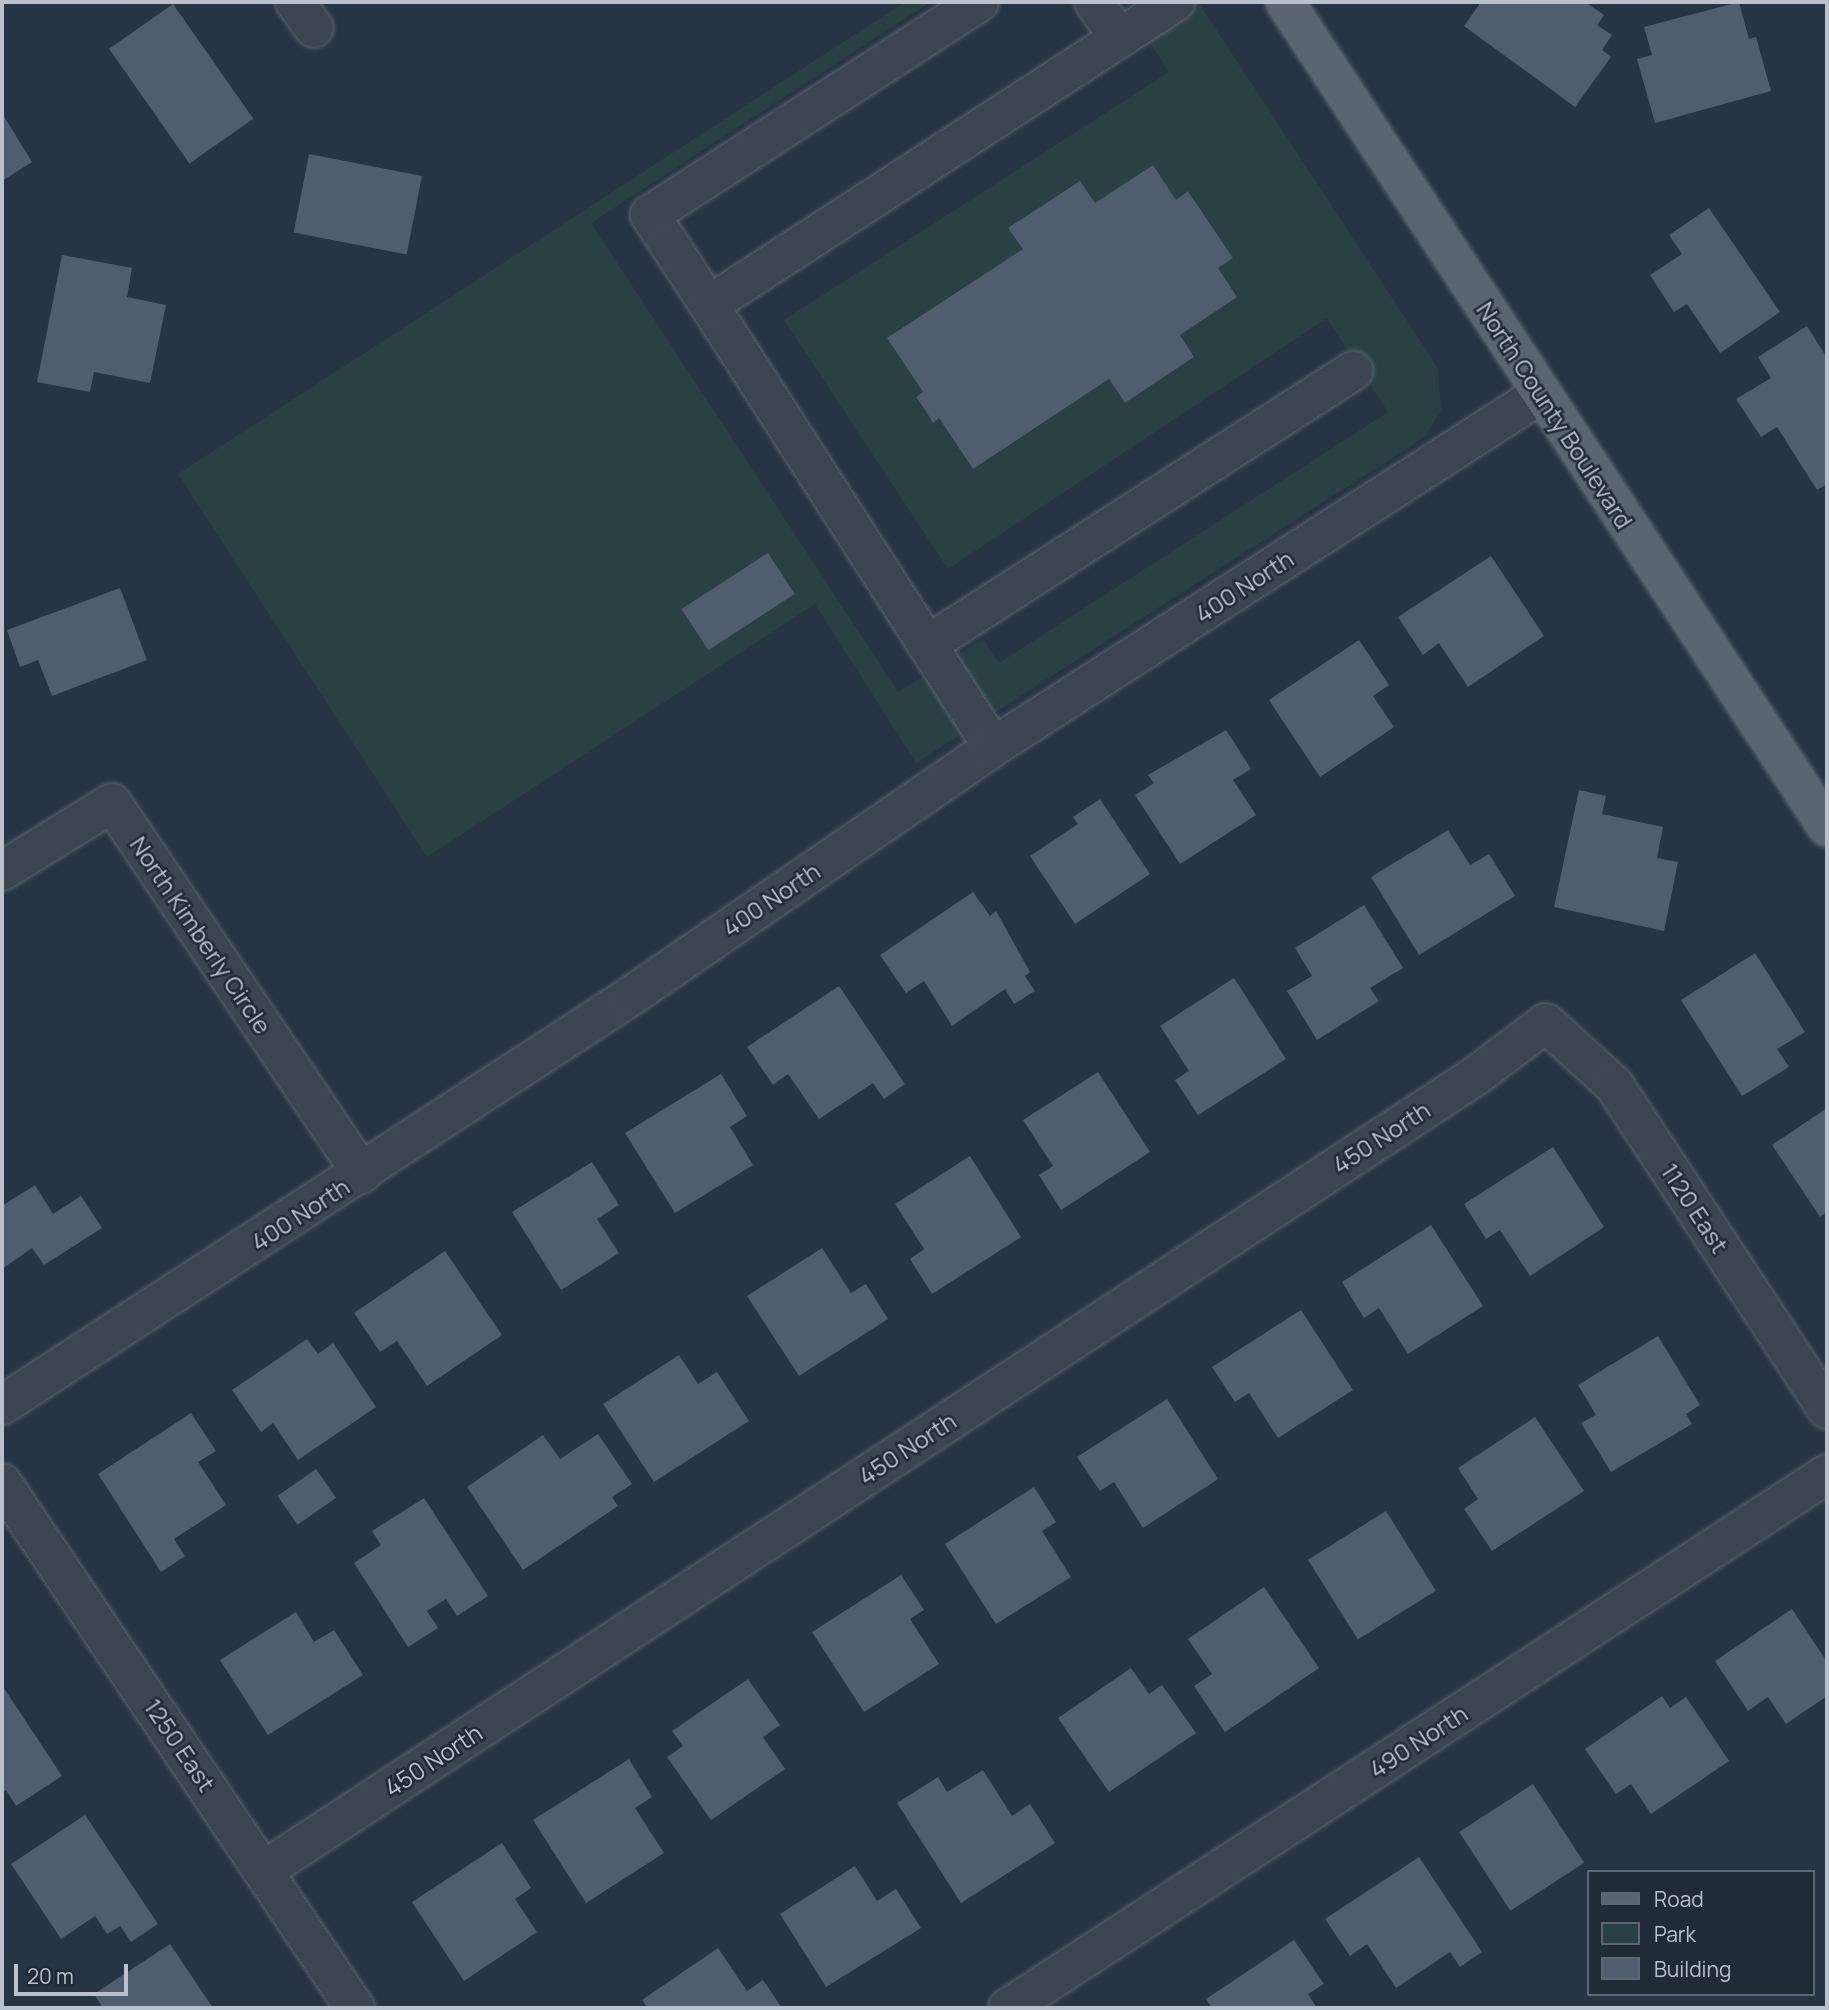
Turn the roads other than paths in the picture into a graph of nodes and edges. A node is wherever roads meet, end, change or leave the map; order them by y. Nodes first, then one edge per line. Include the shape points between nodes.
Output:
1 (979, 2) edge
2 (1094, 2) edge
3 (1175, 2) edge
4 (1296, 6) edge
5 (1119, 38) junction
6 (709, 304) junction
7 (1353, 371) dead end
8 (1541, 394) junction
9 (927, 645) junction
10 (993, 747) junction
11 (1827, 827) edge
12 (2, 871) edge
13 (1545, 1023) joint
14 (362, 1174) junction
15 (2, 1405) edge
16 (1827, 1409) edge
17 (1827, 1474) edge
18 (2, 1483) edge
19 (266, 1870) junction
20 (355, 2008) edge
21 (1008, 2008) edge

1 - 6 street via 650,215
2 - 5 street
3 - 5 street
4 - 8 main road, North County Boulevard
5 - 6 street
6 - 9 street
7 - 9 street
8 - 10 street, 400 North
8 - 11 main road, North County Boulevard
9 - 10 street
10 - 14 street, 400 North
12 - 14 street, North Kimberly Circle via 112,803
13 - 16 street, 1120 East via 1614,1085
13 - 19 street, 450 North via 1476,1075
14 - 15 street, 400 North
17 - 21 street, 490 North
18 - 19 street, 1250 East
19 - 20 street, 1250 East

